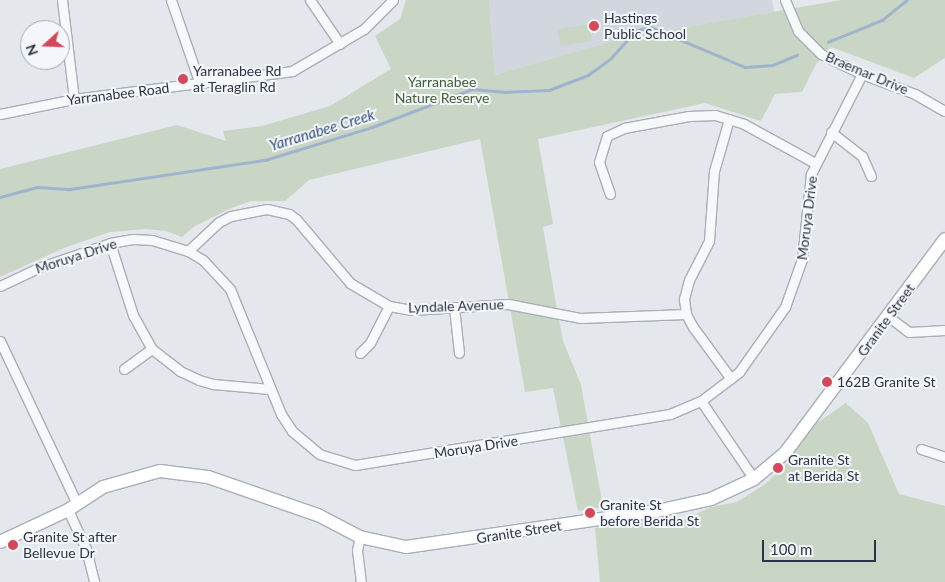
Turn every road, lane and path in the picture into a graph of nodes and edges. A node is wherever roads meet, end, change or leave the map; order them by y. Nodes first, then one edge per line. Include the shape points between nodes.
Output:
1 (62, 0) edge
2 (171, 0) edge
3 (310, 0) edge
4 (392, 0) edge
5 (785, 0) edge
6 (340, 44) junction
7 (862, 74) junction
8 (200, 84) junction
9 (74, 99) junction
10 (945, 111) edge
11 (0, 114) edge
12 (729, 119) junction
13 (831, 132) junction
14 (815, 163) junction
15 (871, 176) dead end
16 (610, 194) dead end
17 (945, 239) edge
18 (110, 243) junction
19 (188, 251) junction
20 (0, 286) edge
21 (389, 306) junction
22 (454, 307) junction
23 (686, 314) junction
24 (889, 317) junction
25 (945, 330) edge
26 (0, 341) edge
27 (152, 349) junction
28 (360, 353) dead end
29 (459, 353) dead end
30 (124, 370) dead end
31 (730, 379) junction
32 (270, 389) junction
33 (701, 401) junction
34 (921, 449) dead end
35 (945, 457) edge
36 (754, 479) junction
37 (67, 510) junction
38 (360, 537) junction
39 (0, 542) edge
40 (94, 582) edge
41 (361, 582) edge

1 - 9 street
2 - 8 street
3 - 6 street
4 - 6 street, Yarranabee Road via 376,20
5 - 7 street, Braemar Drive via 794,24 811,46 830,60
6 - 8 street, Yarranabee Road via 292,71
7 - 10 street, Braemar Drive via 915,94
7 - 13 street, Moruya Drive
8 - 9 street, Yarranabee Road
9 - 11 street, Yarranabee Road
12 - 14 street
12 - 16 street via 705,114 607,136 599,152 601,172
12 - 23 street via 714,171 709,242 685,290
13 - 14 street, Moruya Drive
13 - 15 street via 862,156
14 - 31 street, Moruya Drive via 808,187 804,251 794,289 772,326
17 - 24 street, Granite Street
18 - 19 street, Moruya Drive via 152,240
18 - 20 street, Moruya Drive via 38,268
18 - 27 street via 133,315
19 - 21 street, Lyndale Avenue via 209,228 231,216 267,209 281,211 296,219 350,282
19 - 32 street, Moruya Drive via 203,260 230,289
21 - 22 street, Lyndale Avenue via 412,310
21 - 28 street via 370,342
22 - 23 street, Lyndale Avenue via 508,304 580,318
22 - 29 street
23 - 31 street
24 - 25 street via 909,332
24 - 36 street, Granite Street via 794,443
26 - 37 street
27 - 30 street
27 - 32 street via 180,371 199,380
31 - 33 street, Moruya Drive
32 - 33 street, Moruya Drive via 281,414 306,445 334,460 355,465 653,417 683,410
33 - 36 street
34 - 35 street
36 - 38 street, Granite Street via 726,494 696,503 429,546 406,547
37 - 38 street, Granite Street via 122,479 151,472 179,471 280,500
37 - 39 street, Granite Street
37 - 40 street via 86,549
38 - 41 street via 357,550

